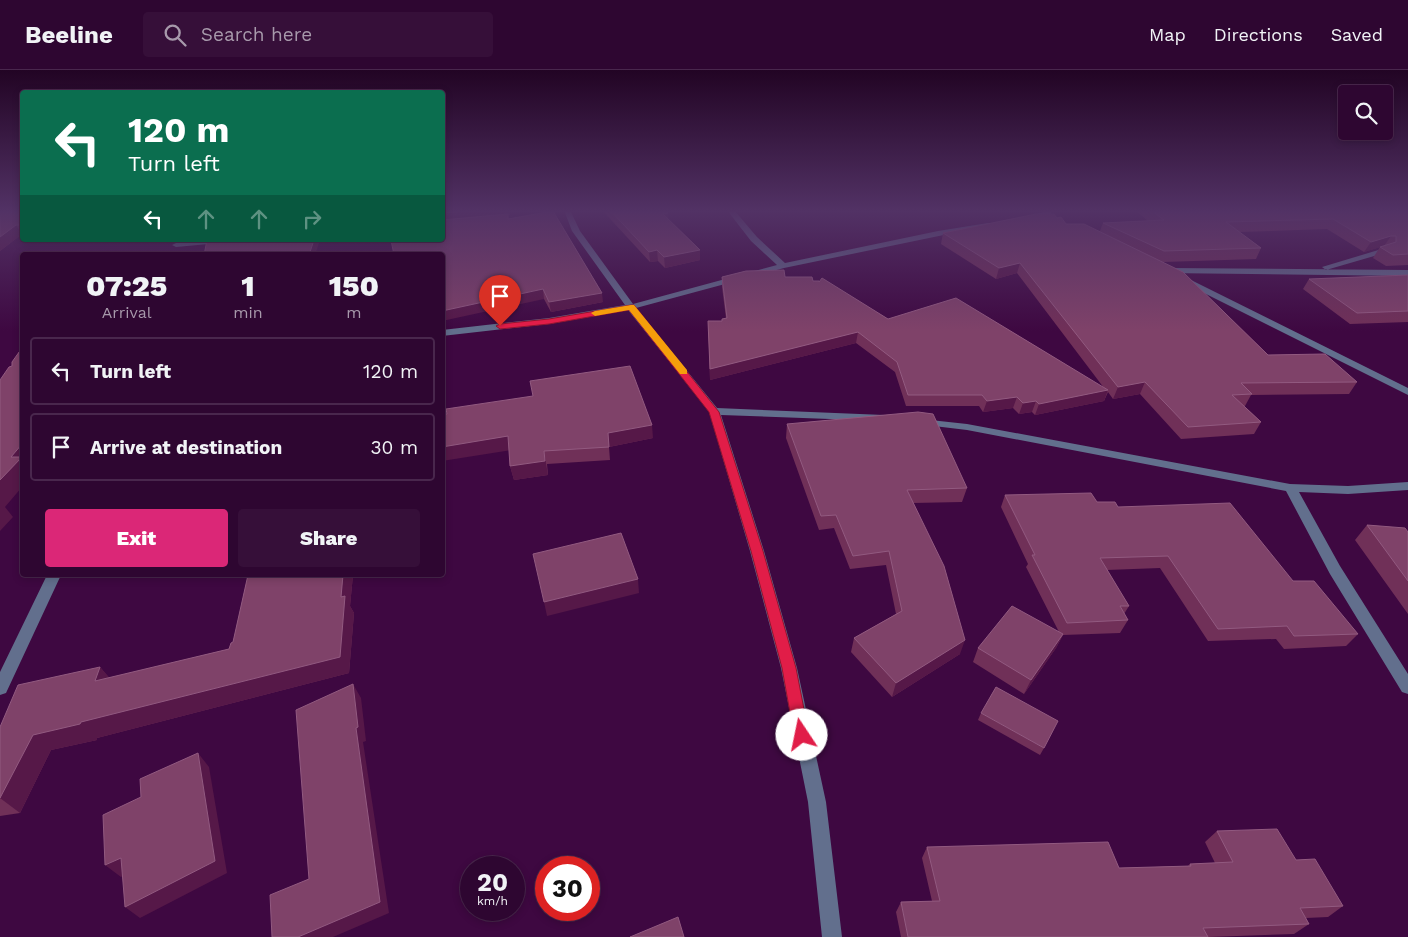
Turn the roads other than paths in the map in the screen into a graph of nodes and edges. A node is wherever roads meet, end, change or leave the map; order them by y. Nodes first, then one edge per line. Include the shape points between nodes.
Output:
1 (590, 250) edge
2 (766, 250) edge
3 (854, 250) edge
4 (1383, 250) edge
5 (783, 266) junction
6 (1311, 272) junction
7 (1408, 273) edge
8 (631, 307) junction
9 (445, 333) edge
10 (1408, 392) edge
11 (714, 412) junction
12 (892, 418) edge
13 (911, 420) edge
14 (1408, 486) edge
15 (1290, 488) junction
16 (53, 577) edge
17 (1408, 687) edge
18 (0, 688) edge
19 (832, 937) edge

1 - 8 street
2 - 5 street
3 - 5 street
4 - 6 street
5 - 8 street
6 - 7 street
6 - 10 street via 1164,269
8 - 9 street via 549,321
8 - 11 street
11 - 12 street
11 - 19 street via 789,668 817,802
13 - 15 street via 1005,433
14 - 15 street via 1348,490
15 - 17 street via 1335,570
16 - 18 street

